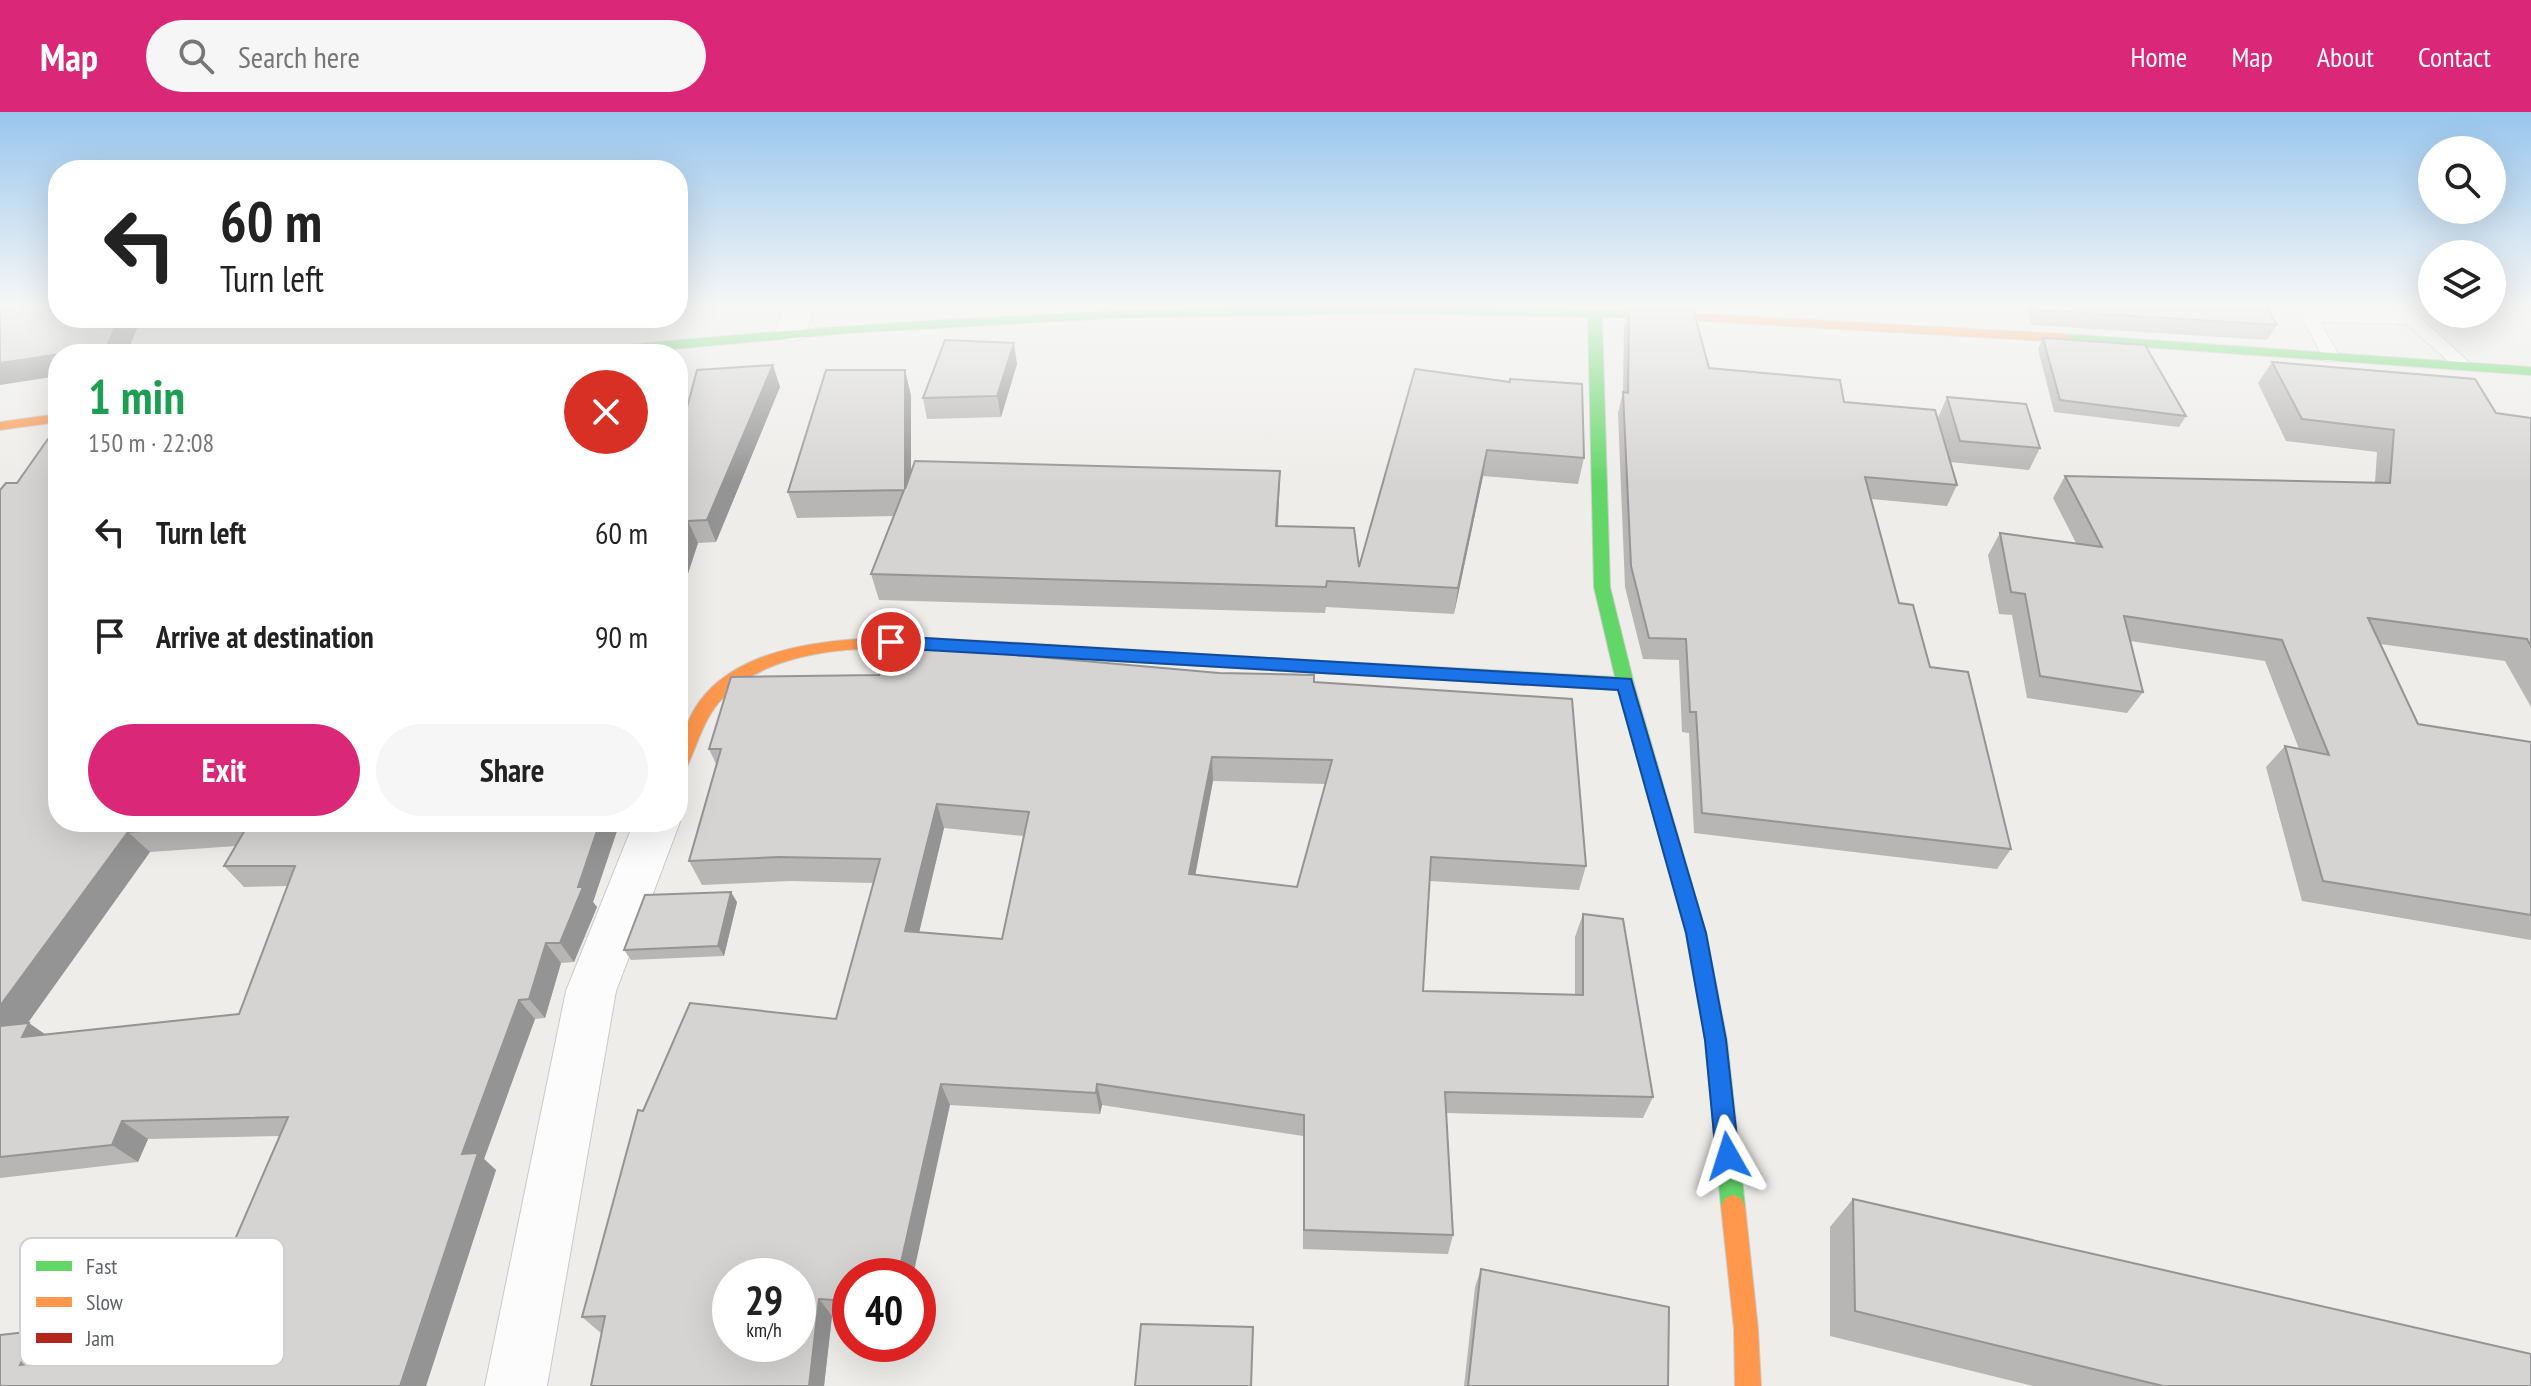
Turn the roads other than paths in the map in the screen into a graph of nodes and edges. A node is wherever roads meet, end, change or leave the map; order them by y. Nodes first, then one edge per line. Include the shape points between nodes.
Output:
1 (1596, 363) edge
2 (2426, 363) edge
3 (2461, 363) edge
4 (2464, 366) junction
5 (2531, 371) edge
6 (48, 419) edge
7 (0, 426) edge
8 (1625, 684) junction
9 (688, 749) edge
10 (653, 832) edge
11 (516, 1386) edge
12 (1748, 1386) edge

1 - 8 main road via 1602,587
2 - 4 main road
3 - 4 lane
4 - 5 main road
6 - 7 main road
8 - 9 main road via 891,642 829,646 757,664 718,691
8 - 12 main road via 1696,933 1716,1040
10 - 11 street via 591,991

